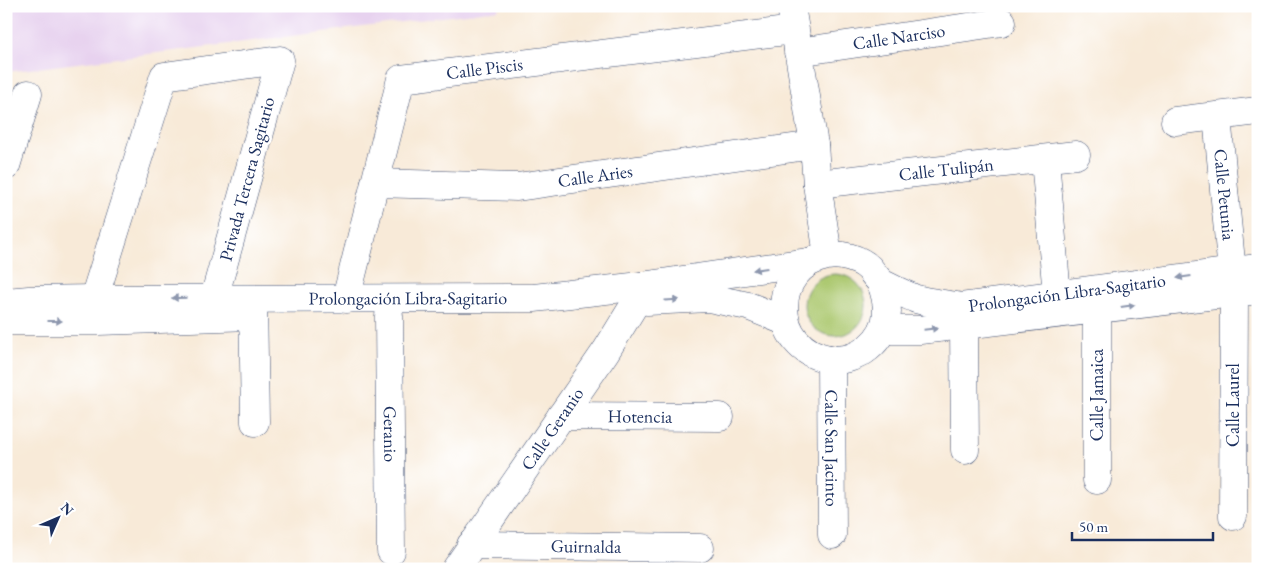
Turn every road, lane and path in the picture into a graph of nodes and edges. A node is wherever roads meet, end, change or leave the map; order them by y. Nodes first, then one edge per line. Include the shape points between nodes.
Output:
1 (1002, 22) dead end
2 (794, 29) edge
3 (28, 94) dead end
4 (1258, 111) edge
5 (1217, 117) junction
6 (1174, 121) dead end
7 (814, 145) junction
8 (1076, 155) dead end
9 (1045, 160) junction
10 (6, 166) edge
11 (375, 183) junction
12 (817, 184) junction
13 (818, 259) junction
14 (1245, 280) edge
15 (881, 282) junction
16 (638, 294) junction
17 (1057, 295) junction
18 (214, 298) junction
19 (94, 299) junction
20 (346, 299) junction
21 (6, 302) edge
22 (253, 307) junction
23 (1098, 310) junction
24 (389, 316) junction
25 (963, 316) junction
26 (6, 321) edge
27 (785, 321) junction
28 (883, 330) junction
29 (831, 360) junction
30 (561, 416) junction
31 (720, 417) dead end
32 (255, 422) dead end
33 (965, 450) dead end
34 (1097, 480) dead end
35 (1232, 516) dead end
36 (832, 536) dead end
37 (471, 545) junction
38 (700, 548) dead end
39 (391, 551) dead end
40 (456, 569) edge

1 - 2 street, Calle Narciso
2 - 7 street
2 - 11 street, Calle Piscis via 401,79
3 - 10 street
4 - 5 street
5 - 6 street
5 - 14 street, Calle Petunia
7 - 11 street, Calle Aries via 517,187
7 - 12 street
8 - 9 street, Calle Tulipán
9 - 12 street, Calle Tulipán
9 - 17 street
11 - 20 street, Calle Piscis
12 - 13 street
13 - 15 street via 849,257 868,266
13 -> 16 street, Prolongación Libra-Sagitario
13 - 27 street via 793,276 784,298
14 -> 17 street, Prolongación Libra-Sagitario
23 -> 14 street, Prolongación Libra-Sagitario
14 - 35 street, Calle Laurel
15 - 25 street, Prolongación Libra-Sagitario
15 - 28 street via 887,298
16 - 20 street, Prolongación Libra-Sagitario
16 - 24 street, Prolongación Libra-Sagitario via 539,314
16 -> 27 street, Prolongación Libra-Sagitario via 709,298 748,306
16 - 30 street, Calle Geranio via 606,351
17 - 25 street, Prolongación Libra-Sagitario
18 -> 19 street, Prolongación Libra-Sagitario
18 - 19 street, Privada Tercera Sagitario via 280,60 164,76
18 - 22 street, Prolongación Libra-Sagitario
19 - 21 street, Prolongación Libra-Sagitario
20 - 22 street, Prolongación Libra-Sagitario
22 - 24 street, Prolongación Libra-Sagitario
26 -> 22 street, Prolongación Libra-Sagitario via 98,321
22 - 32 street
23 - 25 street, Prolongación Libra-Sagitario
23 - 34 street, Calle Jamaica
24 - 39 street, Geranio
28 -> 25 street, Prolongación Libra-Sagitario via 920,330
25 - 33 street
27 - 29 street via 791,336 802,348
28 - 29 street via 861,353
29 - 36 street, Calle San Jacinto
30 - 31 street, Hotencia
30 - 37 street, Calle Geranio
37 - 38 street, Guirnalda
37 - 40 street, Calle Geranio

